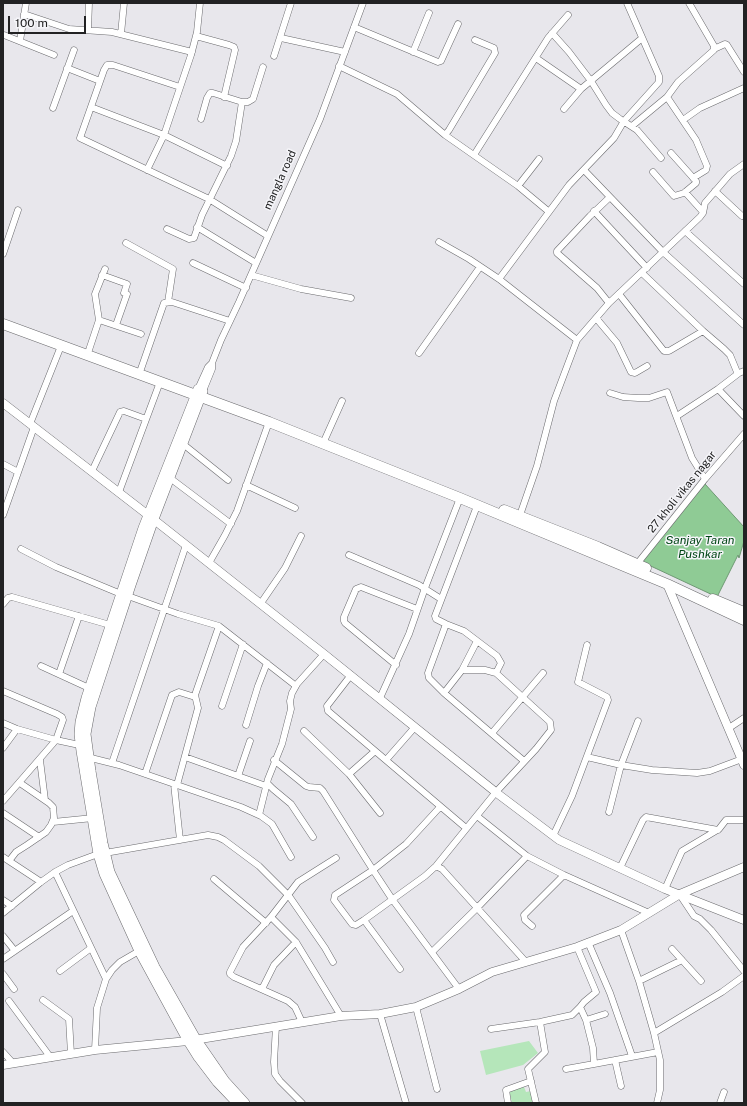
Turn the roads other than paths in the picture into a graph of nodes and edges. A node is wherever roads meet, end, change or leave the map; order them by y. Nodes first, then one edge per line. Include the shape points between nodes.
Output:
1 (26, 3) edge
2 (90, 3) edge
3 (124, 3) edge
4 (200, 3) edge
5 (291, 3) edge
6 (363, 3) edge
7 (626, 3) edge
8 (688, 3) edge
9 (429, 12) dead end
10 (24, 14) junction
11 (568, 15) dead end
12 (458, 24) dead end
13 (354, 27) junction
14 (88, 30) junction
15 (552, 33) junction
16 (121, 34) junction
17 (4, 35) dead end
18 (196, 36) junction
19 (281, 38) junction
20 (641, 39) junction
21 (476, 40) dead end
22 (20, 41) junction
23 (714, 49) junction
24 (74, 50) dead end
25 (192, 52) junction
26 (345, 52) junction
27 (414, 52) junction
28 (54, 55) dead end
29 (274, 56) dead end
30 (536, 58) junction
31 (340, 66) junction
32 (263, 67) dead end
33 (67, 68) junction
34 (744, 72) edge
35 (100, 81) junction
36 (592, 81) junction
37 (180, 87) junction
38 (744, 88) edge
39 (581, 89) junction
40 (224, 96) junction
41 (667, 97) junction
42 (242, 102) junction
43 (91, 107) junction
44 (53, 108) dead end
45 (564, 110) dead end
46 (201, 119) dead end
47 (683, 120) junction
48 (624, 122) junction
49 (632, 126) junction
50 (164, 135) junction
51 (445, 136) junction
52 (671, 153) dead end
53 (474, 155) junction
54 (661, 158) dead end
55 (539, 159) dead end
56 (744, 164) edge
57 (227, 166) junction
58 (147, 170) junction
59 (584, 170) junction
60 (653, 172) dead end
61 (693, 178) junction
62 (518, 186) junction
63 (715, 191) junction
64 (685, 192) junction
65 (610, 197) junction
66 (209, 200) junction
67 (18, 210) dead end
68 (594, 211) junction
69 (548, 212) junction
70 (703, 212) junction
71 (742, 216) dead end
72 (197, 227) junction
73 (167, 229) dead end
74 (685, 231) junction
75 (268, 236) junction
76 (439, 242) dead end
77 (126, 243) dead end
78 (663, 252) junction
79 (3, 254) edge
80 (193, 263) dead end
81 (256, 263) junction
82 (480, 267) junction
83 (644, 270) junction
84 (251, 275) junction
85 (499, 279) junction
86 (744, 284) edge
87 (246, 288) junction
88 (619, 294) junction
89 (351, 298) dead end
90 (168, 302) junction
91 (609, 303) junction
92 (3, 318) edge
93 (596, 318) junction
94 (99, 320) junction
95 (230, 321) junction
96 (3, 324) edge
97 (116, 325) junction
98 (744, 325) edge
99 (702, 331) junction
100 (141, 334) dead end
101 (577, 340) junction
102 (61, 346) junction
103 (85, 351) junction
104 (419, 353) dead end
105 (647, 366) dead end
106 (141, 369) junction
107 (742, 372) edge
108 (160, 382) junction
109 (718, 389) junction
110 (199, 393) junction
111 (610, 393) dead end
112 (342, 401) dead end
113 (3, 403) edge
114 (677, 416) junction
115 (744, 416) edge
116 (146, 419) junction
117 (269, 422) junction
118 (32, 426) junction
119 (744, 434) edge
120 (325, 439) junction
121 (183, 444) junction
122 (366, 458) junction
123 (3, 464) edge
124 (92, 471) junction
125 (18, 472) junction
126 (170, 478) junction
127 (705, 479) junction
128 (228, 480) dead end
129 (246, 485) junction
130 (119, 492) junction
131 (460, 498) junction
132 (477, 506) junction
133 (295, 508) dead end
134 (3, 514) edge
135 (151, 517) junction
136 (518, 520) junction
137 (231, 524) junction
138 (301, 536) dead end
139 (186, 545) junction
140 (21, 549) dead end
141 (349, 555) dead end
142 (209, 563) junction
143 (638, 564) junction
144 (667, 584) junction
145 (425, 588) junction
146 (124, 595) junction
147 (441, 599) junction
148 (260, 603) junction
149 (3, 604) edge
150 (165, 609) junction
151 (417, 609) junction
152 (744, 612) edge
153 (78, 616) junction
154 (744, 620) edge
155 (446, 624) junction
156 (110, 626) junction
157 (219, 626) junction
158 (477, 641) junction
159 (243, 644) junction
160 (587, 645) dead end
161 (324, 654) junction
162 (267, 663) junction
163 (396, 665) junction
164 (41, 666) dead end
165 (462, 670) junction
166 (496, 673) junction
167 (543, 673) dead end
168 (59, 674) junction
169 (351, 675) junction
170 (296, 686) junction
171 (89, 688) junction
172 (3, 691) edge
173 (444, 693) junction
174 (195, 697) junction
175 (522, 697) junction
176 (380, 698) junction
177 (222, 706) dead end
178 (744, 718) edge
179 (638, 721) dead end
180 (3, 722) edge
181 (246, 725) dead end
182 (415, 727) junction
183 (729, 728) junction
184 (18, 729) junction
185 (304, 731) dead end
186 (492, 733) junction
187 (56, 740) junction
188 (250, 741) dead end
189 (84, 746) junction
190 (3, 748) edge
191 (374, 752) junction
192 (85, 757) junction
193 (185, 757) junction
194 (587, 757) junction
195 (40, 760) junction
196 (274, 760) junction
197 (386, 760) junction
198 (524, 761) junction
199 (743, 762) edge
200 (112, 763) junction
201 (621, 765) junction
202 (145, 774) junction
203 (349, 774) junction
204 (238, 776) junction
205 (20, 783) junction
206 (266, 784) junction
207 (175, 785) junction
208 (496, 792) junction
209 (45, 800) junction
210 (3, 801) edge
211 (440, 807) junction
212 (609, 812) dead end
213 (3, 813) edge
214 (380, 813) dead end
215 (259, 815) junction
216 (477, 816) junction
217 (92, 818) junction
218 (744, 820) edge
219 (53, 822) junction
220 (466, 828) junction
221 (718, 830) junction
222 (553, 836) junction
223 (39, 837) junction
224 (313, 837) dead end
225 (180, 840) junction
226 (101, 853) junction
227 (527, 856) junction
228 (3, 857) edge
229 (292, 857) dead end
230 (336, 858) dead end
231 (9, 861) junction
232 (436, 866) junction
233 (744, 867) edge
234 (620, 868) junction
235 (373, 870) junction
236 (55, 872) junction
237 (564, 875) junction
238 (214, 879) dead end
239 (41, 882) junction
240 (665, 889) junction
241 (680, 894) junction
242 (289, 896) junction
243 (392, 899) junction
244 (3, 900) edge
245 (12, 906) junction
246 (477, 908) junction
247 (73, 911) junction
248 (3, 913) edge
249 (649, 913) junction
250 (272, 917) junction
251 (364, 920) junction
252 (744, 920) edge
253 (266, 923) junction
254 (532, 926) dead end
255 (620, 930) junction
256 (3, 936) edge
257 (296, 942) junction
258 (588, 942) junction
259 (577, 947) junction
260 (91, 948) junction
261 (672, 949) dead end
262 (15, 951) junction
263 (139, 951) junction
264 (432, 952) junction
265 (3, 959) edge
266 (682, 960) junction
267 (333, 962) dead end
268 (526, 962) junction
269 (400, 969) dead end
270 (60, 971) dead end
271 (744, 971) edge
272 (3, 974) edge
273 (744, 976) edge
274 (106, 979) junction
275 (639, 981) junction
276 (701, 981) dead end
277 (14, 989) dead end
278 (262, 989) junction
279 (459, 989) junction
280 (42, 1000) dead end
281 (9, 1001) dead end
282 (416, 1007) junction
283 (580, 1007) junction
284 (380, 1014) junction
285 (605, 1014) dead end
286 (341, 1016) junction
287 (586, 1020) junction
288 (302, 1022) junction
289 (540, 1022) junction
290 (276, 1026) junction
291 (491, 1029) dead end
292 (654, 1033) junction
293 (192, 1040) junction
294 (95, 1050) junction
295 (3, 1052) edge
296 (658, 1052) junction
297 (70, 1054) junction
298 (632, 1056) junction
299 (51, 1058) junction
300 (615, 1060) junction
301 (12, 1062) junction
302 (594, 1064) junction
303 (3, 1065) edge
304 (566, 1069) dead end
305 (531, 1081) junction
306 (620, 1086) dead end
307 (437, 1089) dead end
308 (724, 1092) dead end
309 (237, 1103) edge
310 (245, 1103) edge
311 (302, 1103) edge
312 (406, 1103) edge
313 (508, 1103) edge
314 (536, 1103) edge
315 (657, 1103) edge
316 (720, 1103) edge

1 - 10 street
2 - 14 street
3 - 16 street
4 - 18 street
5 - 19 street
6 - 13 street, mangla road
7 - 20 street
8 - 23 street
9 - 27 street
10 - 14 street via 69,29
10 - 22 street
11 - 15 street
12 - 27 street via 440,62
13 - 26 street, mangla road
13 - 27 street
14 - 16 street
15 - 30 street
15 - 36 street
16 - 25 street
17 - 22 street
18 - 25 street
18 - 40 street via 234,47
19 - 26 street
19 - 29 street
20 - 36 street
20 - 48 street via 660,81
21 - 51 street via 494,48 496,53
22 - 28 street
23 - 34 street via 727,45
23 - 41 street via 678,82
24 - 33 street
25 - 37 street
26 - 31 street, mangla road
30 - 39 street
30 - 53 street
31 - 51 street via 392,91
31 - 75 street, mangla road via 320,119
32 - 42 street via 254,98
33 - 35 street
33 - 44 street
35 - 37 street via 105,68 110,64
35 - 43 street
36 - 39 street
36 - 48 street via 612,113
37 - 50 street
38 - 47 street via 700,108
39 - 45 street
40 - 42 street
40 - 46 street via 209,94
41 - 47 street
41 - 49 street
42 - 57 street via 236,141
43 - 50 street
43 - 58 street via 80,138
47 - 61 street via 708,166
48 - 49 street
48 - 59 street via 614,138
49 - 54 street
50 - 57 street
50 - 58 street
51 - 53 street
52 - 61 street
53 - 62 street
55 - 62 street
56 - 63 street via 730,174
57 - 66 street
58 - 66 street
59 - 65 street
59 - 69 street
60 - 64 street via 672,196
61 - 64 street via 696,183
62 - 69 street
63 - 70 street via 705,203
63 - 71 street
64 - 70 street
65 - 68 street
65 - 78 street
66 - 72 street
66 - 75 street
67 - 79 street
68 - 83 street
68 - 91 street via 557,252 597,288
69 - 85 street
70 - 74 street
72 - 73 street via 191,239
72 - 81 street
74 - 78 street
74 - 86 street
75 - 81 street, mangla road
76 - 82 street
77 - 90 street via 173,268
78 - 83 street
78 - 98 street
80 - 87 street
81 - 84 street, mangla road
82 - 85 street
82 - 104 street
83 - 88 street
83 - 99 street
84 - 87 street, mangla road
84 - 89 street via 301,289
85 - 101 street
87 - 95 street, mangla road
88 - 91 street
88 - 99 street via 664,352
90 - 95 street
90 - 106 street via 162,305
91 - 93 street
92 - 103 highway
93 - 101 street
93 - 105 street via 617,343 631,372 635,373
94 - 97 street
94 - 97 street via 95,294 104,272 127,284
94 - 103 street
95 - 110 street, mangla road via 208,367
96 - 102 highway
97 - 100 street
99 - 107 street via 730,354 737,372
101 - 136 street via 554,401 537,466
102 - 103 highway
102 - 118 street
103 - 106 highway
103 - 108 highway
106 - 110 highway
107 - 109 street
108 - 110 highway
108 - 116 street
109 - 114 street
109 - 115 street
110 - 117 highway
110 - 120 highway
110 - 121 main road
110 - 135 main road
111 - 114 street via 623,397 649,398 667,392
112 - 120 street
113 - 118 street
114 - 127 street via 692,458
116 - 124 street via 124,411 120,412
116 - 130 street
117 - 122 highway
117 - 129 street
118 - 124 street
118 - 125 street
119 - 127 street, 27 kholi vikas nagar
120 - 122 highway
121 - 126 main road
121 - 128 street
122 - 131 highway
122 - 136 highway
123 - 125 street
124 - 130 street
125 - 134 street
126 - 135 main road
126 - 137 street
127 - 143 street, 27 kholi vikas nagar
129 - 133 street
129 - 137 street
130 - 135 street
131 - 132 highway
131 - 145 street
132 - 136 highway
132 - 147 street
135 - 139 street
135 - 146 main road
136 - 143 highway via 598,547
136 - 144 highway
137 - 142 street
138 - 148 street via 285,568
139 - 142 street
139 - 150 street
140 - 146 street via 56,567
141 - 145 street
142 - 148 street
143 - 152 highway
144 - 154 highway
144 - 183 street
145 - 147 street
145 - 151 street
146 - 150 street
146 - 156 main road
146 - 189 main road via 90,712
147 - 155 street via 435,616
148 - 161 street
149 - 153 street via 12,597
150 - 157 street
150 - 200 street
151 - 163 street
151 - 163 street via 361,587 356,589 344,617 346,624
153 - 156 street
153 - 168 street
155 - 158 street via 464,631
155 - 173 street via 428,675
156 - 171 main road
157 - 159 street
157 - 174 street
158 - 165 street
158 - 166 street via 501,662
159 - 162 street
159 - 177 street
160 - 194 street via 578,682 607,697 608,700
161 - 169 street
161 - 170 street
162 - 170 street
162 - 181 street
163 - 176 street
164 - 168 street
165 - 166 street via 485,670
165 - 173 street
166 - 175 street
167 - 175 street
168 - 171 street
169 - 176 street
169 - 191 street via 328,704 327,709
170 - 196 street via 290,697 291,709 282,744
171 - 189 main road via 80,722
172 - 187 street via 60,716 62,724
173 - 186 street
174 - 193 street via 198,708
174 - 202 street via 179,692 172,696
175 - 186 street
175 - 198 street via 550,722 551,728
176 - 182 street
178 - 183 street
179 - 201 street
180 - 184 street
182 - 197 street
182 - 208 street
183 - 199 street
184 - 187 street
184 - 190 street
185 - 203 street
186 - 198 street
187 - 189 street
187 - 195 street
188 - 204 street
189 - 192 main road
191 - 197 street
191 - 203 street
192 - 200 street
192 - 217 main road
192 - 226 main road
193 - 204 street
193 - 207 street
194 - 201 street
194 - 222 street
195 - 205 street
195 - 209 street
196 - 206 street
196 - 235 street via 306,786 322,790
197 - 211 street
198 - 208 street
199 - 201 street via 697,773
200 - 202 street
201 - 212 street
202 - 207 street
203 - 214 street
204 - 206 street
205 - 209 street
205 - 210 street
206 - 215 street
206 - 224 street via 292,804
207 - 215 street
207 - 225 street
208 - 216 street
208 - 222 street
209 - 219 street via 53,807
211 - 220 street
211 - 235 street via 406,844
213 - 223 street
215 - 229 street via 272,824
216 - 220 street
216 - 227 street
217 - 219 street
217 - 226 main road
218 - 221 street via 726,820
219 - 223 street
220 - 232 street
221 - 234 street via 646,817
221 - 240 street via 682,851
222 - 234 street
223 - 231 street via 16,852
225 - 226 street
225 - 242 street via 208,835 224,840 259,866
226 - 236 street
226 - 263 main road via 104,874
226 - 293 main road
227 - 237 street
227 - 246 street
228 - 231 street
230 - 242 street via 303,878
231 - 239 street
232 - 243 street
232 - 246 street
233 - 241 street
234 - 240 street
235 - 243 street
235 - 251 street via 334,898 352,924 356,925
236 - 239 street
236 - 247 street
237 - 249 street
237 - 254 street via 524,915 525,920
238 - 253 street
239 - 245 street
240 - 241 street
241 - 249 street
241 - 252 street
241 - 271 street via 694,916 711,930
242 - 250 street
242 - 267 street
243 - 251 street
243 - 264 street
244 - 245 street
245 - 248 street
246 - 264 street
246 - 268 street
247 - 260 street
247 - 262 street
249 - 255 street
250 - 253 street
250 - 257 street
251 - 269 street
253 - 278 street via 243,947 230,972 234,977
255 - 258 street
255 - 275 street
256 - 262 street
257 - 278 street via 274,965
257 - 286 street
258 - 259 street
258 - 298 street via 610,993
259 - 268 street
259 - 283 street via 596,992
260 - 270 street
260 - 274 street
261 - 266 street
262 - 265 street
263 - 274 street via 120,962
263 - 293 main road
264 - 279 street
266 - 275 street
266 - 276 street
268 - 279 street via 492,972
272 - 277 street
273 - 292 street
274 - 294 street via 97,1005
275 - 292 street
278 - 288 street via 292,1004
279 - 282 street
280 - 297 street via 69,1019
281 - 299 street
282 - 284 street
282 - 307 street
283 - 287 street
283 - 289 street via 572,1015
284 - 286 street
284 - 312 street
285 - 287 street
286 - 288 street
287 - 302 street
288 - 290 street
289 - 291 street
289 - 305 street via 544,1052 528,1069
290 - 293 street
290 - 311 street via 275,1074
292 - 296 street
293 - 294 street
293 - 309 main road via 198,1057
293 - 310 main road
294 - 297 street
295 - 301 street
296 - 298 street
296 - 315 street via 660,1090
297 - 299 street
298 - 300 street
299 - 301 street
300 - 302 street
300 - 306 street
301 - 303 street
302 - 304 street
305 - 313 street via 506,1090
305 - 314 street
308 - 316 street

